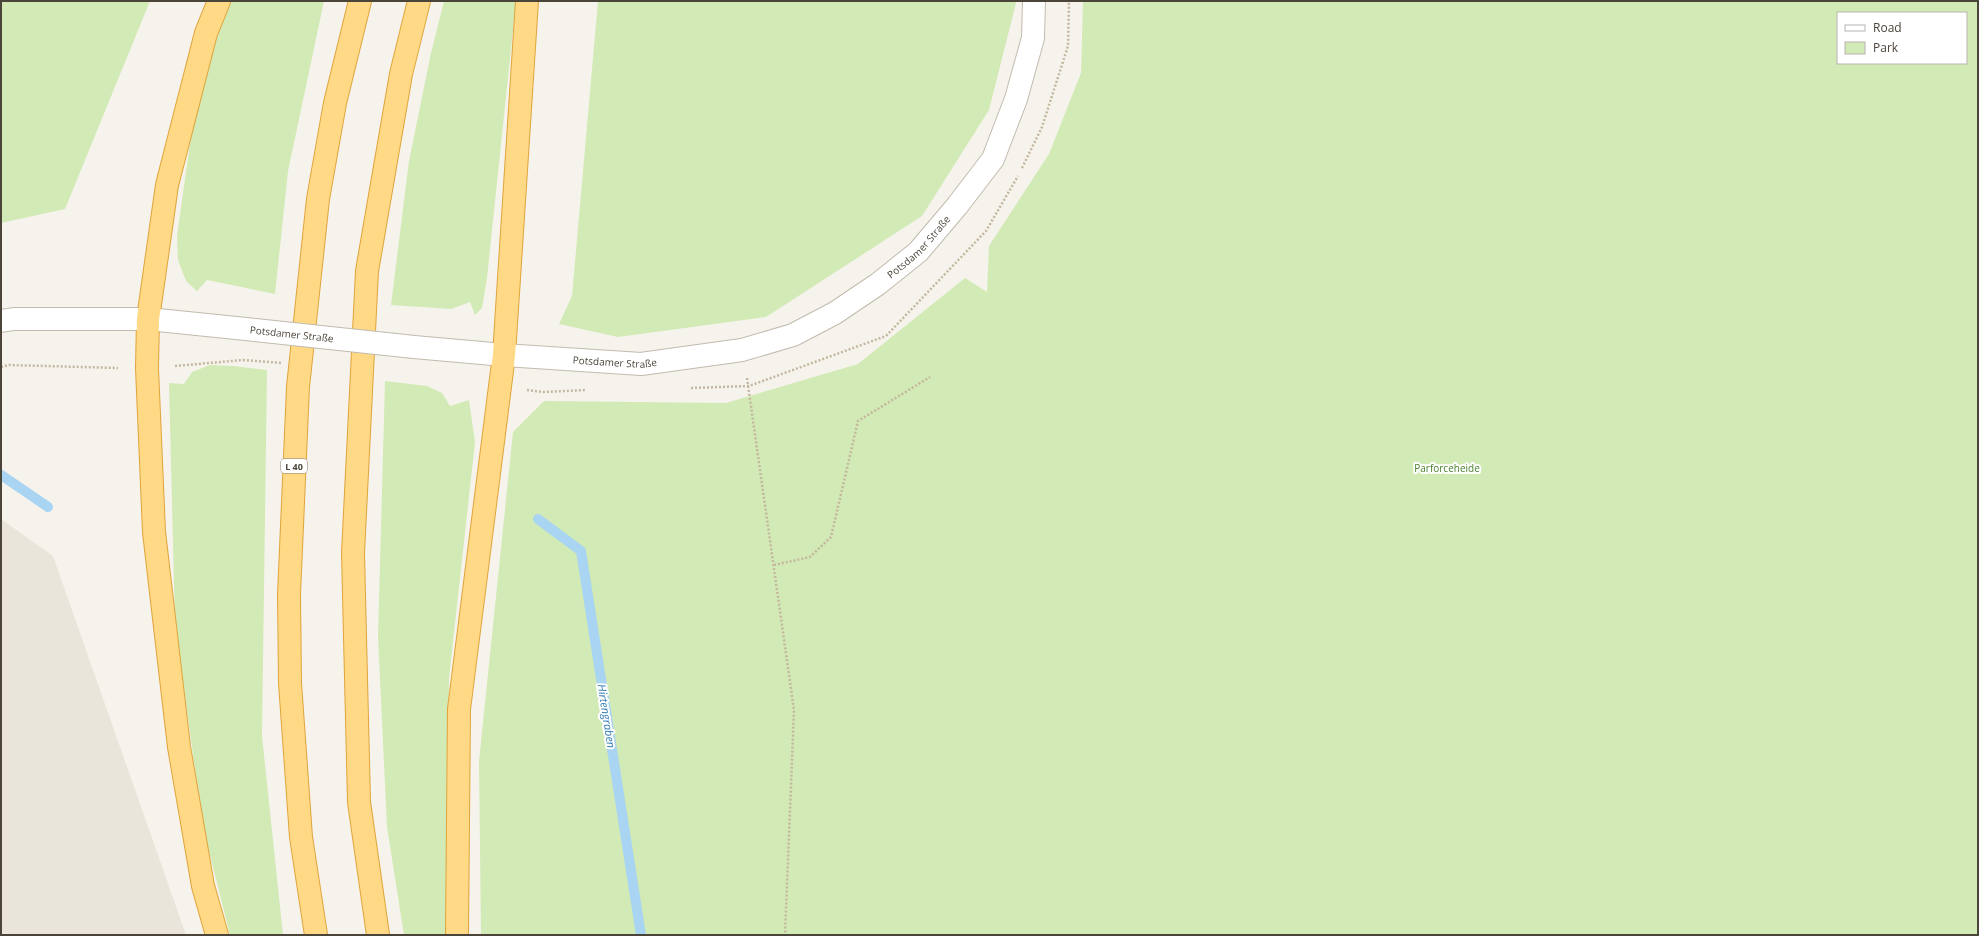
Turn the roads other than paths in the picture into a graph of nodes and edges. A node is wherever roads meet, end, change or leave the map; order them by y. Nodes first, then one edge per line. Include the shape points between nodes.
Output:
1 (219, 1) edge
2 (360, 1) edge
3 (419, 1) edge
4 (527, 1) edge
5 (1034, 1) edge
6 (148, 320) junction
7 (1, 321) edge
8 (504, 355) junction
9 (217, 935) edge
10 (316, 935) edge
11 (378, 935) edge
12 (457, 935) edge

1 - 6 highway via 206,33 166,185
2 - 10 highway, L 40 via 335,103 318,199 298,387 289,595 290,684 301,837
3 - 11 highway via 401,74 367,271 353,553 359,802
4 - 8 highway
5 - 8 street, Potsdamer Straße via 1033,38 1016,99 993,159 918,252 878,284 835,313 794,335 742,350 641,364
6 - 7 street, Potsdamer Straße
6 - 8 street, Potsdamer Straße, bridge
6 - 9 highway via 147,368 154,532 179,747 203,886
8 - 12 highway via 459,709

